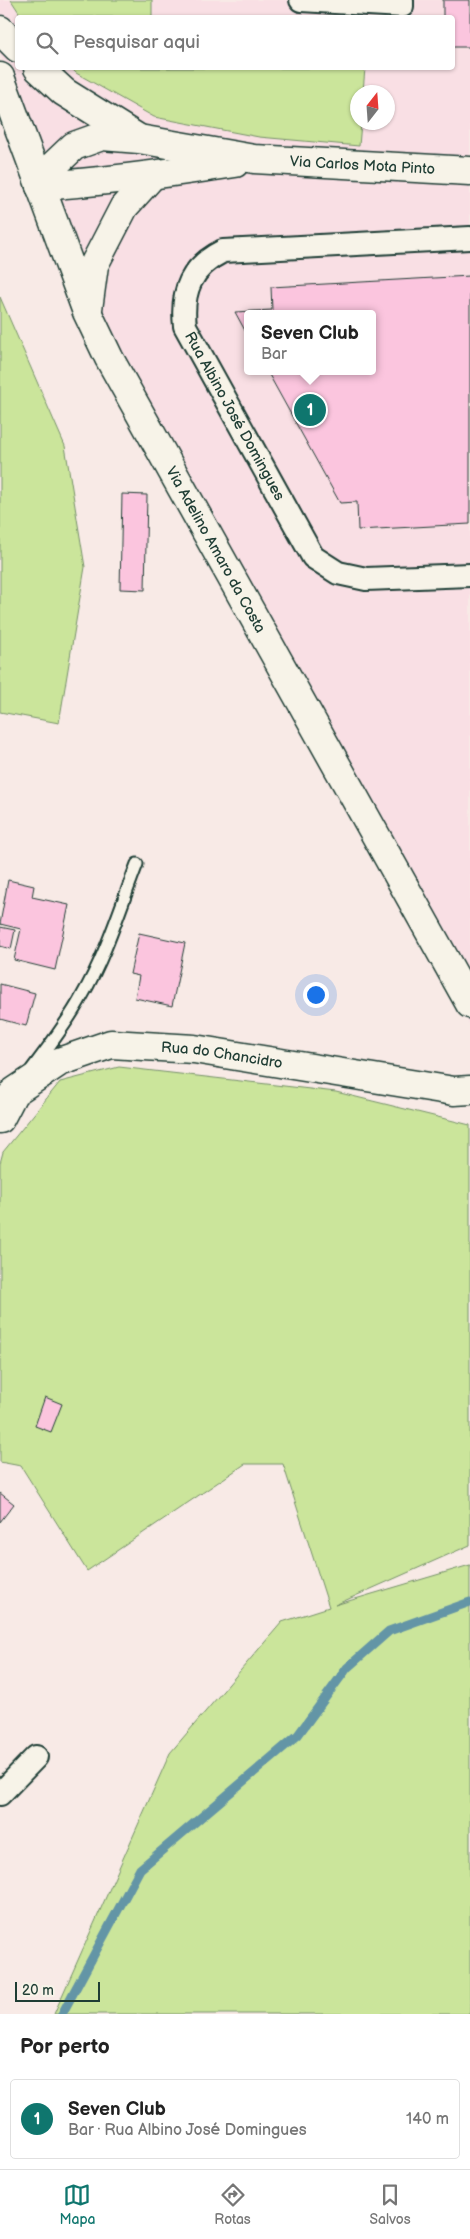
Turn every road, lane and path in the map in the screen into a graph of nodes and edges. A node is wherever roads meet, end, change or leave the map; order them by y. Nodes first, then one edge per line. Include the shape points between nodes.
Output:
1 (301, 0) edge
2 (402, 0) edge
3 (0, 30) edge
4 (15, 45) edge
5 (40, 70) edge
6 (0, 77) edge
7 (139, 139) junction
8 (254, 159) junction
9 (470, 171) edge
10 (152, 177) junction
11 (40, 186) junction
12 (470, 238) edge
13 (87, 312) junction
14 (470, 575) edge
15 (137, 864) dead end
16 (470, 1004) edge
17 (470, 1090) edge
18 (14, 1092) junction
19 (0, 1119) edge
20 (36, 1757) dead end
21 (0, 1794) edge

1 - 2 street via 402,6
3 - 4 main road
5 - 7 main road, Via Carlos Mota Pinto via 64,92
6 - 11 main road, Via Adelino Amaro da Costa
7 - 8 main road, Via Carlos Mota Pinto
7 - 11 main road, Via Carlos Mota Pinto via 102,136 74,146 55,164
8 - 9 main road, Via Carlos Mota Pinto
8 - 10 main road, Via Carlos Mota Pinto
10 - 11 main road, Via Carlos Mota Pinto
10 - 13 main road via 124,207 94,266
11 - 13 main road, Via Adelino Amaro da Costa
12 - 14 street, Rua Albino José Domingues via 223,251 208,258 192,278 186,288 183,307 185,326 313,557 338,573 366,579
13 - 16 main road, Via Adelino Amaro da Costa via 109,358
15 - 18 lane via 84,994
17 - 18 main road, Rua do Chancidro via 454,1091 194,1049 110,1044 59,1062
18 - 19 main road, Rua do Chancidro
20 - 21 street

